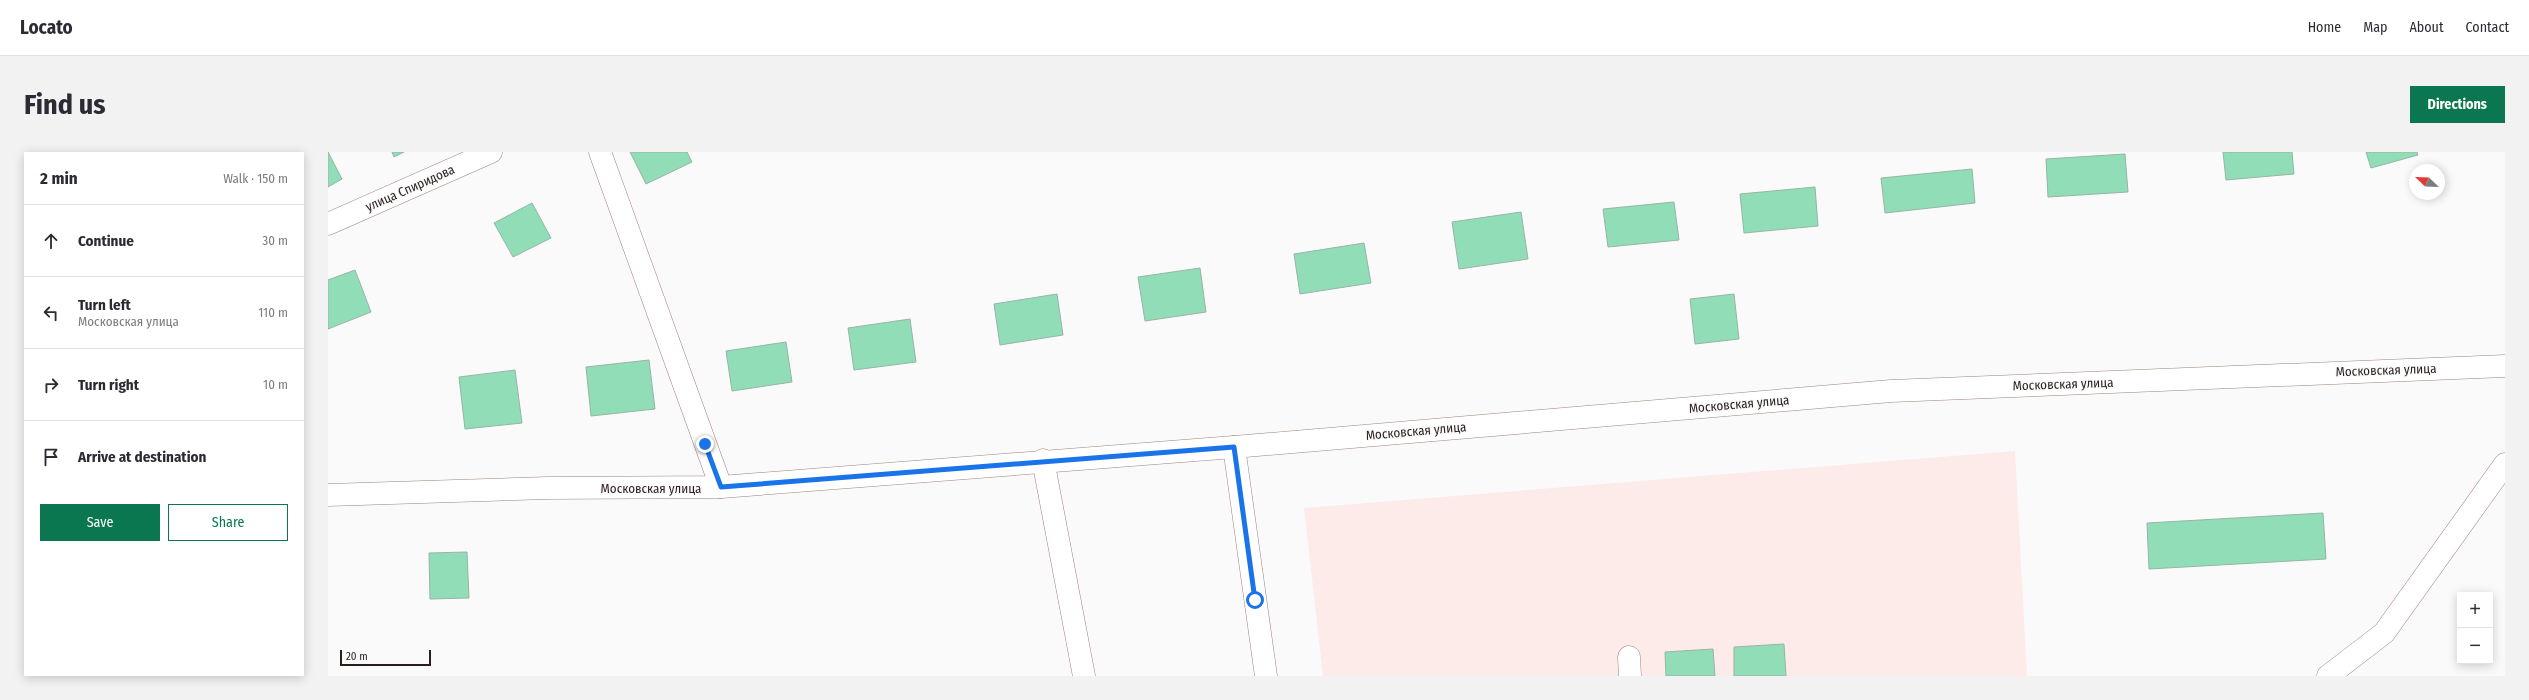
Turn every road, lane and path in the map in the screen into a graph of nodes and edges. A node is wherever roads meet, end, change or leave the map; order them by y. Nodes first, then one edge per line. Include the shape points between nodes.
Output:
1 (491, 152) edge
2 (600, 152) edge
3 (328, 224) edge
4 (2505, 366) edge
5 (1234, 447) junction
6 (1043, 460) junction
7 (2505, 464) edge
8 (721, 487) junction
9 (328, 494) edge
10 (1084, 676) edge
11 (1266, 676) edge
12 (2328, 676) edge

1 - 3 street, улица Спиридова
2 - 8 street
4 - 5 street, Московская улица via 1892,391
5 - 6 street, Московская улица
5 - 11 street
6 - 8 street, Московская улица
6 - 10 street
7 - 12 street via 2384,633
8 - 9 street, Московская улица via 547,488

